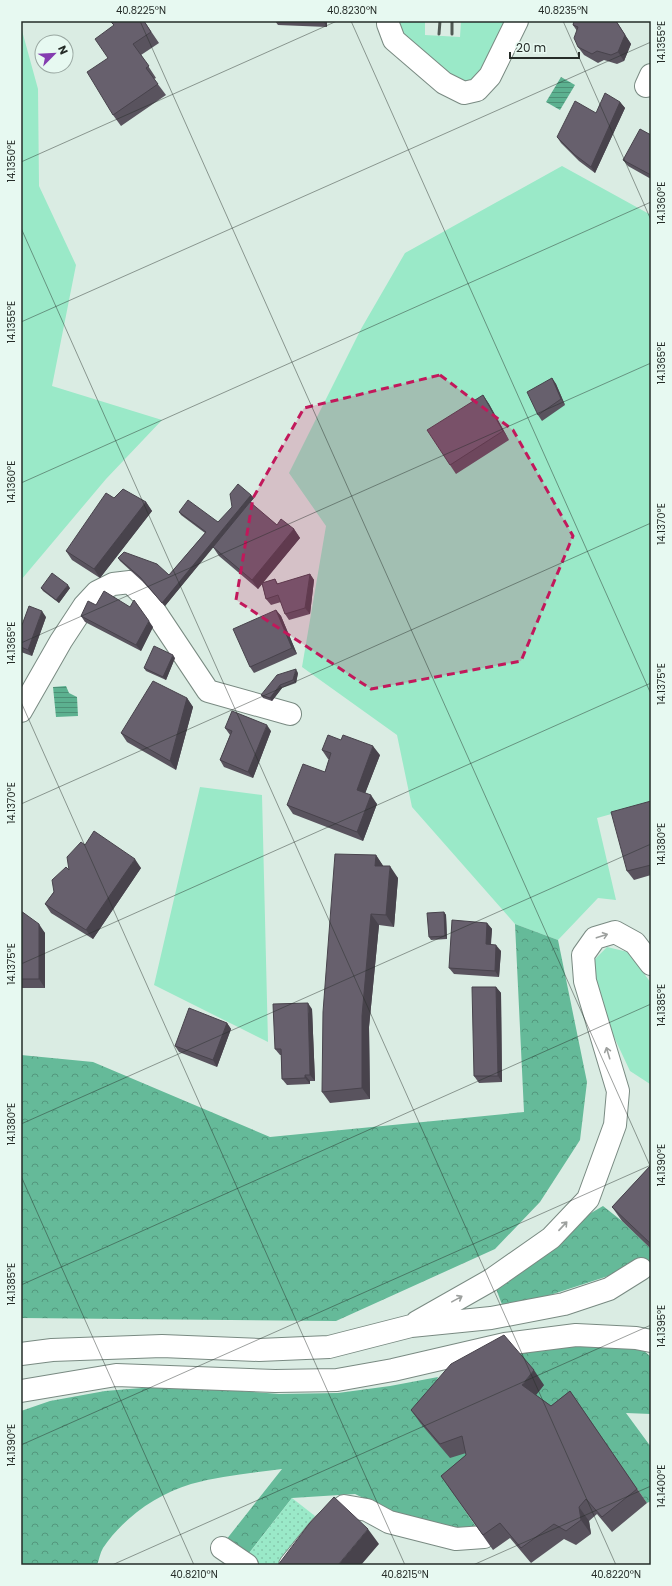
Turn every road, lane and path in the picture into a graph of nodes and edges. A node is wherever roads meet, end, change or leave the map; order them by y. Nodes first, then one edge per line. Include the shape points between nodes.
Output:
1 (388, 21) edge
2 (517, 21) edge
3 (21, 710) edge
4 (290, 714) dead end
5 (651, 964) edge
6 (641, 1269) dead end
7 (411, 1326) junction
8 (651, 1341) edge
9 (21, 1354) edge
10 (21, 1391) edge
11 (484, 1537) edge
12 (222, 1548) dead end
13 (247, 1565) edge
14 (290, 1565) edge

1 - 2 street via 394,40 444,83 464,92 477,90 490,76
3 - 4 street via 84,606 97,592 113,584 130,582 146,598 208,691
7 -> 5 street via 491,1280 552,1238 588,1199 615,1125 618,1091 585,981 583,955 595,938 615,932 635,943
6 - 7 street via 610,1289 564,1304 491,1318
7 - 9 street via 329,1347 259,1350 162,1346 52,1350
8 - 10 street via 576,1335 505,1344 338,1380 275,1382 116,1375
11 - 14 street via 456,1539 389,1522 367,1510 344,1506 321,1527
12 - 13 street

